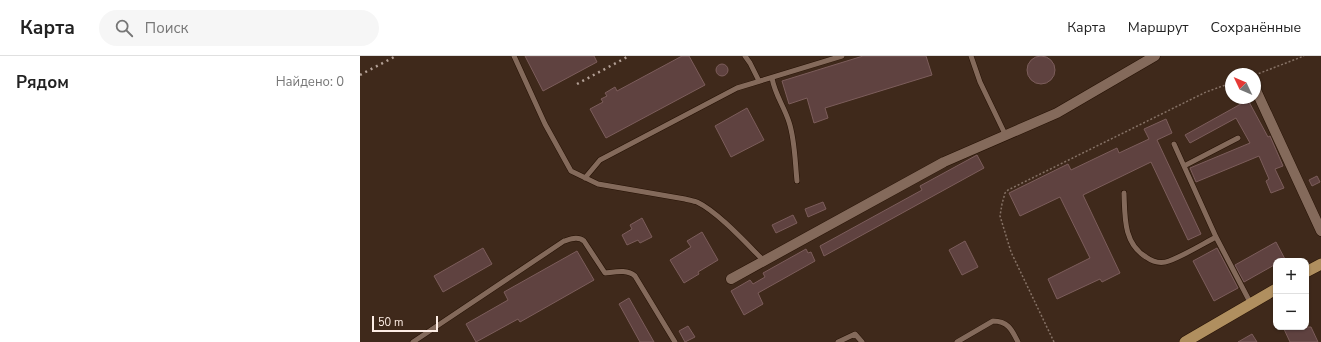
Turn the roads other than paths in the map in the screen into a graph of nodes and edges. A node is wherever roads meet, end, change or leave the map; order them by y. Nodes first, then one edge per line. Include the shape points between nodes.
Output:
1 (514, 56) edge
2 (745, 56) edge
3 (842, 56) edge
4 (971, 56) edge
5 (1155, 56) edge
6 (772, 78) junction
7 (759, 82) junction
8 (1261, 101) edge
9 (1006, 136) junction
10 (1238, 138) dead end
11 (1174, 144) dead end
12 (1184, 166) junction
13 (585, 178) junction
14 (797, 181) dead end
15 (1124, 193) dead end
16 (1321, 231) edge
17 (1216, 237) junction
18 (764, 261) junction
19 (1321, 264) edge
20 (1309, 270) edge
21 (731, 279) dead end
22 (1273, 291) edge
23 (1251, 304) junction
24 (413, 342) edge
25 (675, 342) edge
26 (838, 342) edge
27 (862, 342) edge
28 (957, 342) edge
29 (1018, 342) edge
30 (1185, 342) edge

1 - 13 lane via 545,124 571,171
2 - 7 lane
3 - 6 lane
4 - 9 lane via 980,82
5 - 9 street via 1057,113
6 - 7 lane
6 - 14 lane via 774,90 789,121
7 - 13 lane via 737,88 600,160
8 - 16 street
9 - 18 street via 944,162
10 - 12 lane
11 - 12 lane
12 - 17 lane
13 - 18 lane via 598,184 697,202 709,209
15 - 17 lane via 1129,239 1139,252 1150,260 1169,261
17 - 23 lane
18 - 21 street
19 - 20 main road
22 - 23 main road
23 - 30 main road
24 - 25 lane via 564,241 576,238 584,241 605,273 627,271 635,276
26 - 27 lane via 855,334
28 - 29 lane via 993,321 999,321 1010,327

